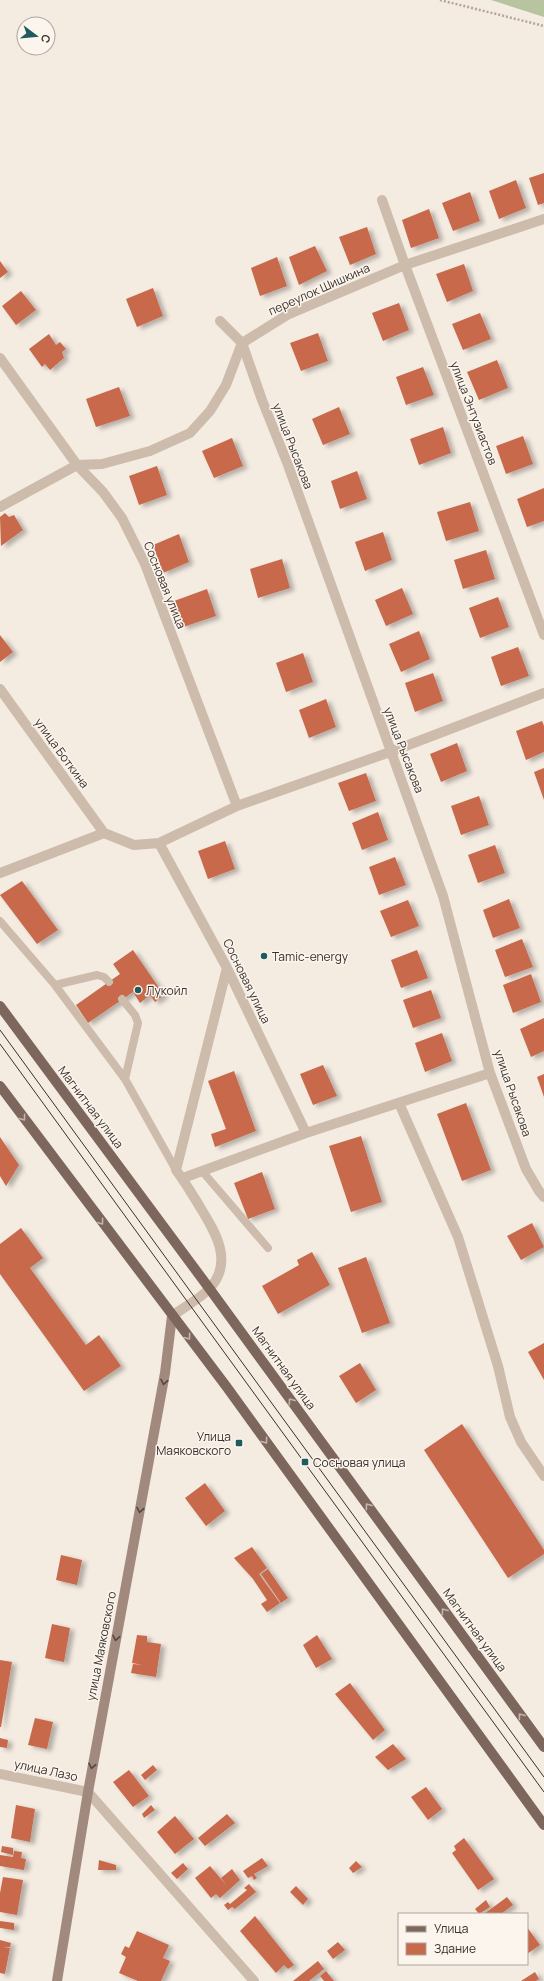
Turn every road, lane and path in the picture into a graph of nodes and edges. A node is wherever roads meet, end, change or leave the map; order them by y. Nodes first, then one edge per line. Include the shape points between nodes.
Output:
1 (440, 0) edge
2 (544, 26) edge
3 (382, 200) dead end
4 (544, 219) edge
5 (405, 265) junction
6 (220, 321) dead end
7 (242, 343) junction
8 (0, 358) edge
9 (77, 465) junction
10 (0, 507) edge
11 (544, 635) edge
12 (0, 690) edge
13 (544, 693) edge
14 (390, 752) junction
15 (237, 806) junction
16 (104, 833) junction
17 (160, 843) junction
18 (0, 873) edge
19 (0, 921) edge
20 (228, 968) junction
21 (109, 982) dead end
22 (55, 985) junction
23 (122, 999) dead end
24 (0, 1006) edge
25 (490, 1073) junction
26 (125, 1079) junction
27 (0, 1086) edge
28 (399, 1103) junction
29 (306, 1133) junction
30 (202, 1171) junction
31 (180, 1174) junction
32 (542, 1192) edge
33 (268, 1248) dead end
34 (209, 1288) junction
35 (172, 1316) junction
36 (544, 1476) edge
37 (544, 1747) edge
38 (0, 1774) edge
39 (88, 1792) junction
40 (544, 1825) edge
41 (57, 1981) edge
42 (254, 1981) edge

1 - 2 path
3 - 5 street, улица Энтузиастов
4 - 5 street, переулок Шишкина
5 - 7 street, переулок Шишкина via 287,315
5 - 11 street, улица Энтузиастов
6 - 7 street, улица Рысакова
7 - 9 street via 226,385 210,411 190,432 150,451 102,464
7 - 14 street, улица Рысакова
8 - 9 street, Сосновая улица
9 - 10 street
9 - 15 street, Сосновая улица via 103,492 122,518 145,564
12 - 16 street, улица Боткина
13 - 14 street
14 - 15 street
14 - 25 street, улица Рысакова via 443,896
15 - 17 street
16 - 17 street via 134,845
16 - 18 street
17 - 20 street, Сосновая улица
19 - 22 lane
20 - 29 street, Сосновая улица
20 - 31 street
21 - 22 lane via 97,974
22 - 26 lane
23 - 26 lane via 138,1023
24 - 34 main road, Магнитная улица
25 - 28 street
25 - 32 street, улица Рысакова via 526,1169
26 - 31 lane
27 -> 35 main road
28 - 29 street
28 - 36 street via 458,1238 498,1366 510,1417 521,1442
29 - 30 street
30 - 31 street
30 - 33 lane
31 - 34 street via 218,1238 221,1266 218,1276
34 - 35 street
37 -> 34 main road, Магнитная улица
35 -> 39 main road, улица Маяковского via 165,1373
35 -> 40 main road
38 - 39 street, улица Лазо
39 - 41 main road, улица Маяковского
39 - 42 street

